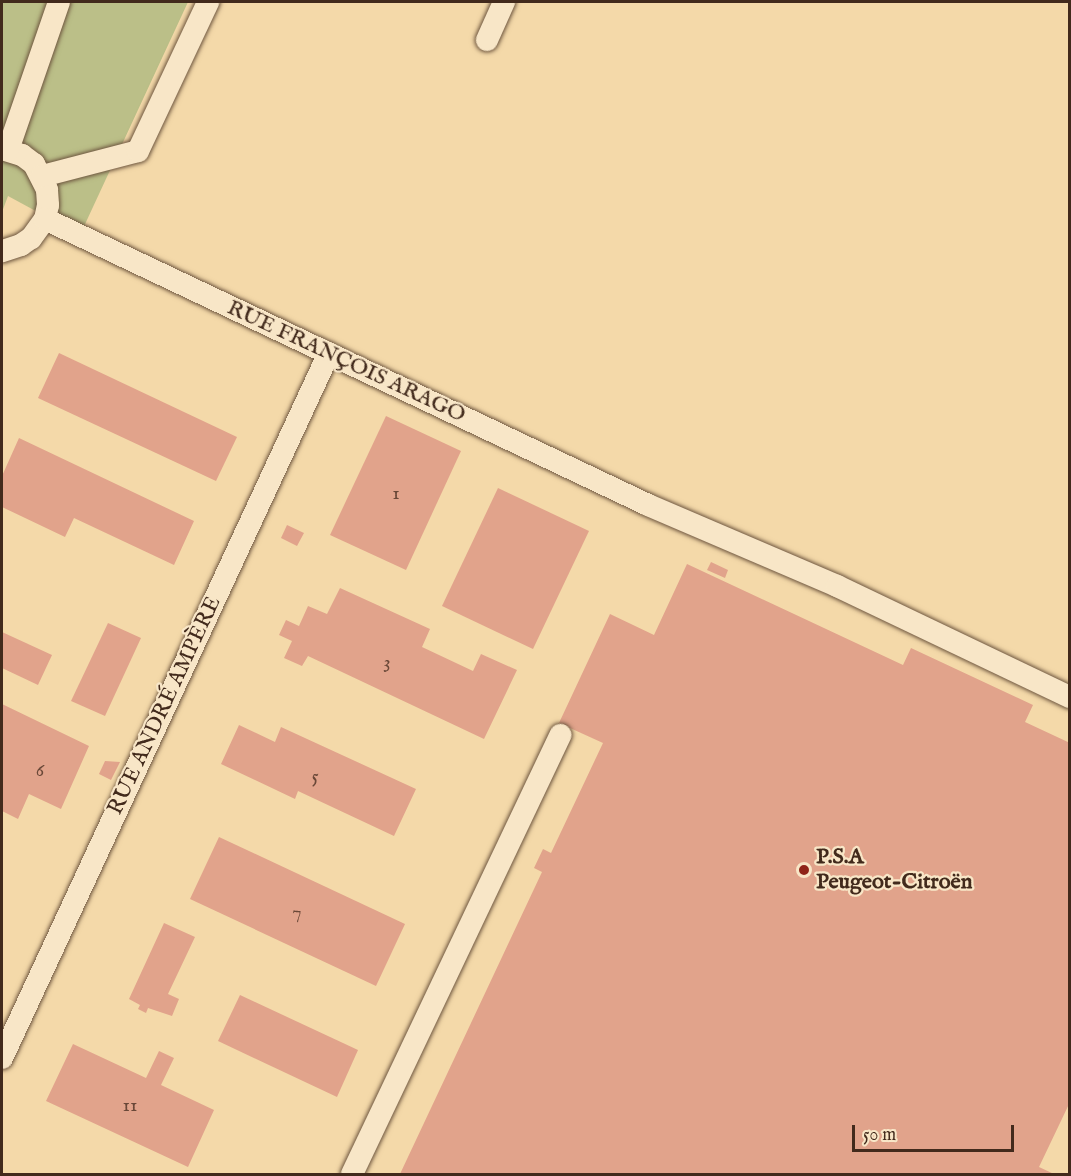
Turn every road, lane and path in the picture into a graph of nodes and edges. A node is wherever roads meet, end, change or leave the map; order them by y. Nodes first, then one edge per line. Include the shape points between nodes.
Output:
1 (58, 2) edge
2 (208, 2) edge
3 (504, 2) edge
4 (486, 40) dead end
5 (5, 149) edge
6 (42, 176) junction
7 (45, 219) junction
8 (2, 251) edge
9 (329, 353) junction
10 (1070, 697) edge
11 (560, 735) dead end
12 (2, 1058) edge
13 (352, 1174) edge

1 - 5 street
2 - 6 street via 138,151
3 - 4 street
5 - 6 street via 34,164
6 - 7 street via 47,190
7 - 8 street via 31,238
7 - 9 street, RUE FRANÇOIS ARAGO
9 - 10 street, RUE FRANÇOIS ARAGO via 648,505 837,586
9 - 12 street, RUE ANDRÉ AMPÈRE
11 - 13 street

